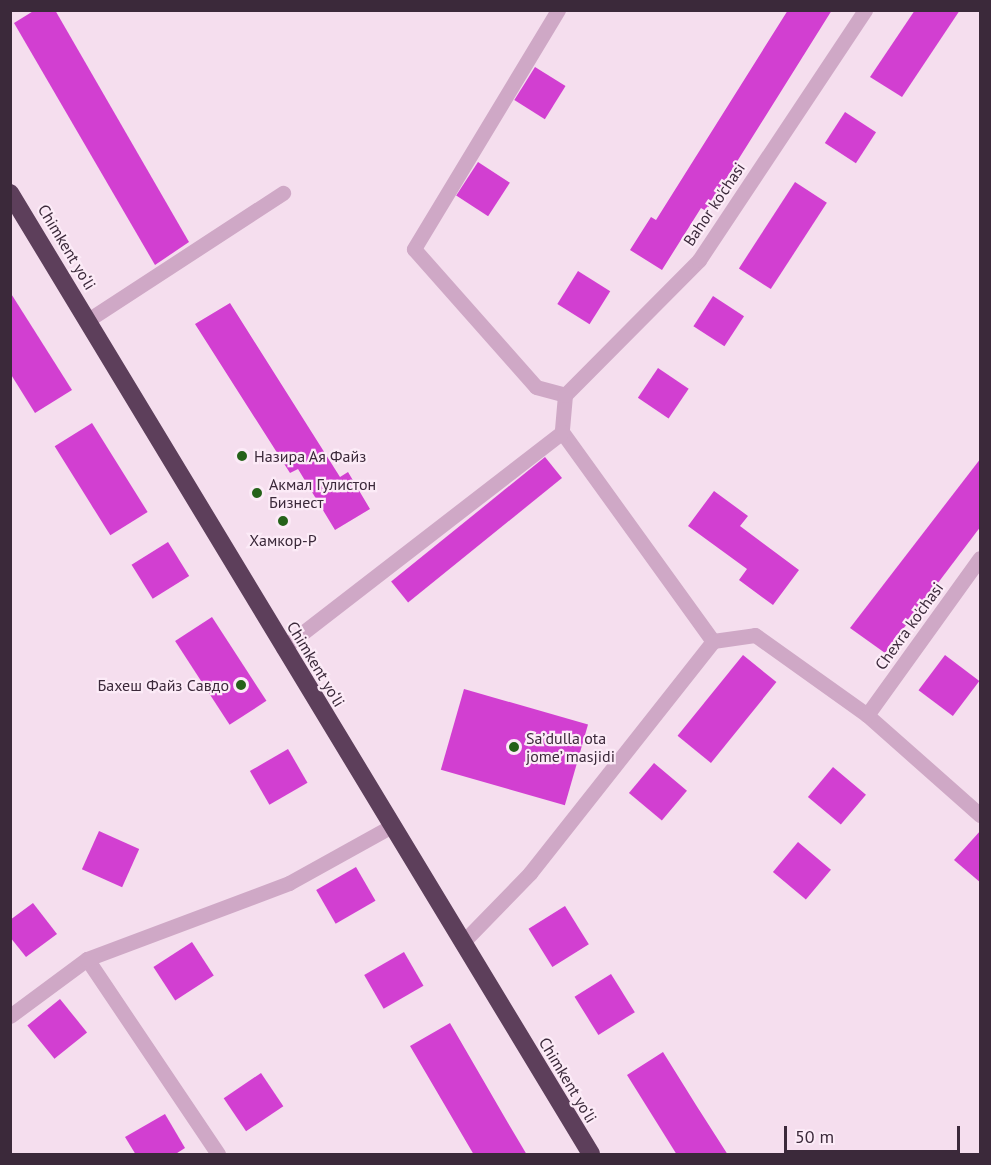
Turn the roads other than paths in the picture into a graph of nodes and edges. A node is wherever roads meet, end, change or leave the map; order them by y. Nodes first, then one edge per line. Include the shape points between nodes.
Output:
1 (558, 10) edge
2 (866, 10) edge
3 (10, 193) edge
4 (283, 193) dead end
5 (88, 320) junction
6 (565, 394) junction
7 (562, 432) junction
8 (981, 558) edge
9 (713, 641) junction
10 (283, 648) junction
11 (867, 715) junction
12 (981, 815) edge
13 (392, 826) junction
14 (462, 943) junction
15 (87, 959) junction
16 (10, 1016) edge
17 (218, 1155) edge
18 (591, 1155) edge

1 - 6 street via 414,249 536,387
2 - 6 street, Bahor ko'chasi via 699,260
3 - 5 highway, Chimkent yo‘li
4 - 5 street
5 - 10 highway, Chimkent yo‘li
6 - 7 street
7 - 9 street
7 - 10 street
8 - 11 street, Chexra ko'chasi
9 - 11 street via 755,635
9 - 14 street via 530,873
10 - 13 highway, Chimkent yo‘li
11 - 12 street
13 - 14 highway, Chimkent yo‘li
13 - 15 street via 289,883
14 - 18 highway, Chimkent yo‘li
15 - 16 street
15 - 17 street

